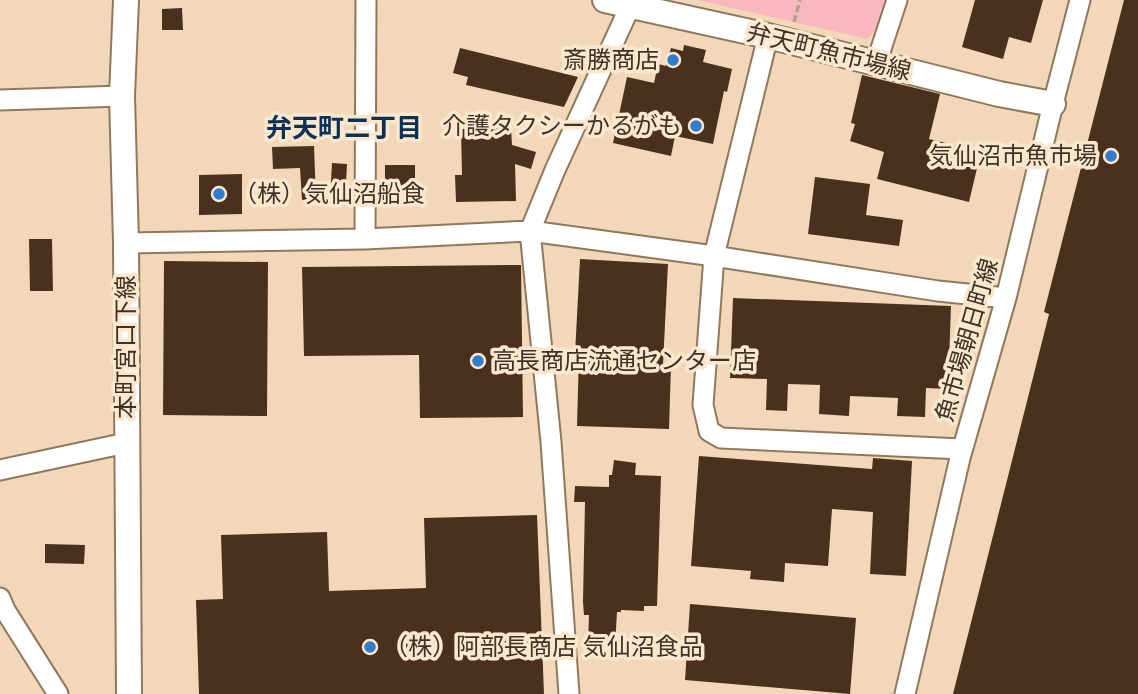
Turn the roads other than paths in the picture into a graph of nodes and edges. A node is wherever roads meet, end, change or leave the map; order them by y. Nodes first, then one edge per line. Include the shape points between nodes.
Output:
1 (126, 0) edge
2 (366, 0) edge
3 (605, 0) edge
4 (897, 0) edge
5 (1080, 0) edge
6 (632, 3) edge
7 (768, 36) junction
8 (876, 64) junction
9 (122, 96) junction
10 (0, 100) edge
11 (1053, 104) junction
12 (530, 231) junction
13 (365, 239) junction
14 (126, 243) junction
15 (714, 256) junction
16 (1006, 299) junction
17 (126, 443) junction
18 (962, 449) junction
19 (0, 470) edge
20 (0, 598) edge
21 (58, 694) edge
22 (129, 694) edge
23 (569, 694) edge
24 (905, 694) edge

1 - 9 street, 本町宮口下線
2 - 13 street
3 - 6 street, 弁天町魚市場線
4 - 8 street
5 - 11 street, 魚市場朝日町線
6 - 7 street, 弁天町魚市場線
6 - 12 street
7 - 8 street, 弁天町魚市場線
7 - 15 street
8 - 11 street, 弁天町魚市場線
9 - 10 street
9 - 14 street, 本町宮口下線
11 - 16 street, 魚市場朝日町線
12 - 13 street
12 - 15 street
12 - 23 street
13 - 14 street
14 - 17 street, 本町宮口下線
15 - 16 street
15 - 18 street via 703,405 709,431 721,438
16 - 18 street, 魚市場朝日町線
17 - 19 street
17 - 22 street, 本町宮口下線
18 - 24 street, 魚市場朝日町線
20 - 21 street

